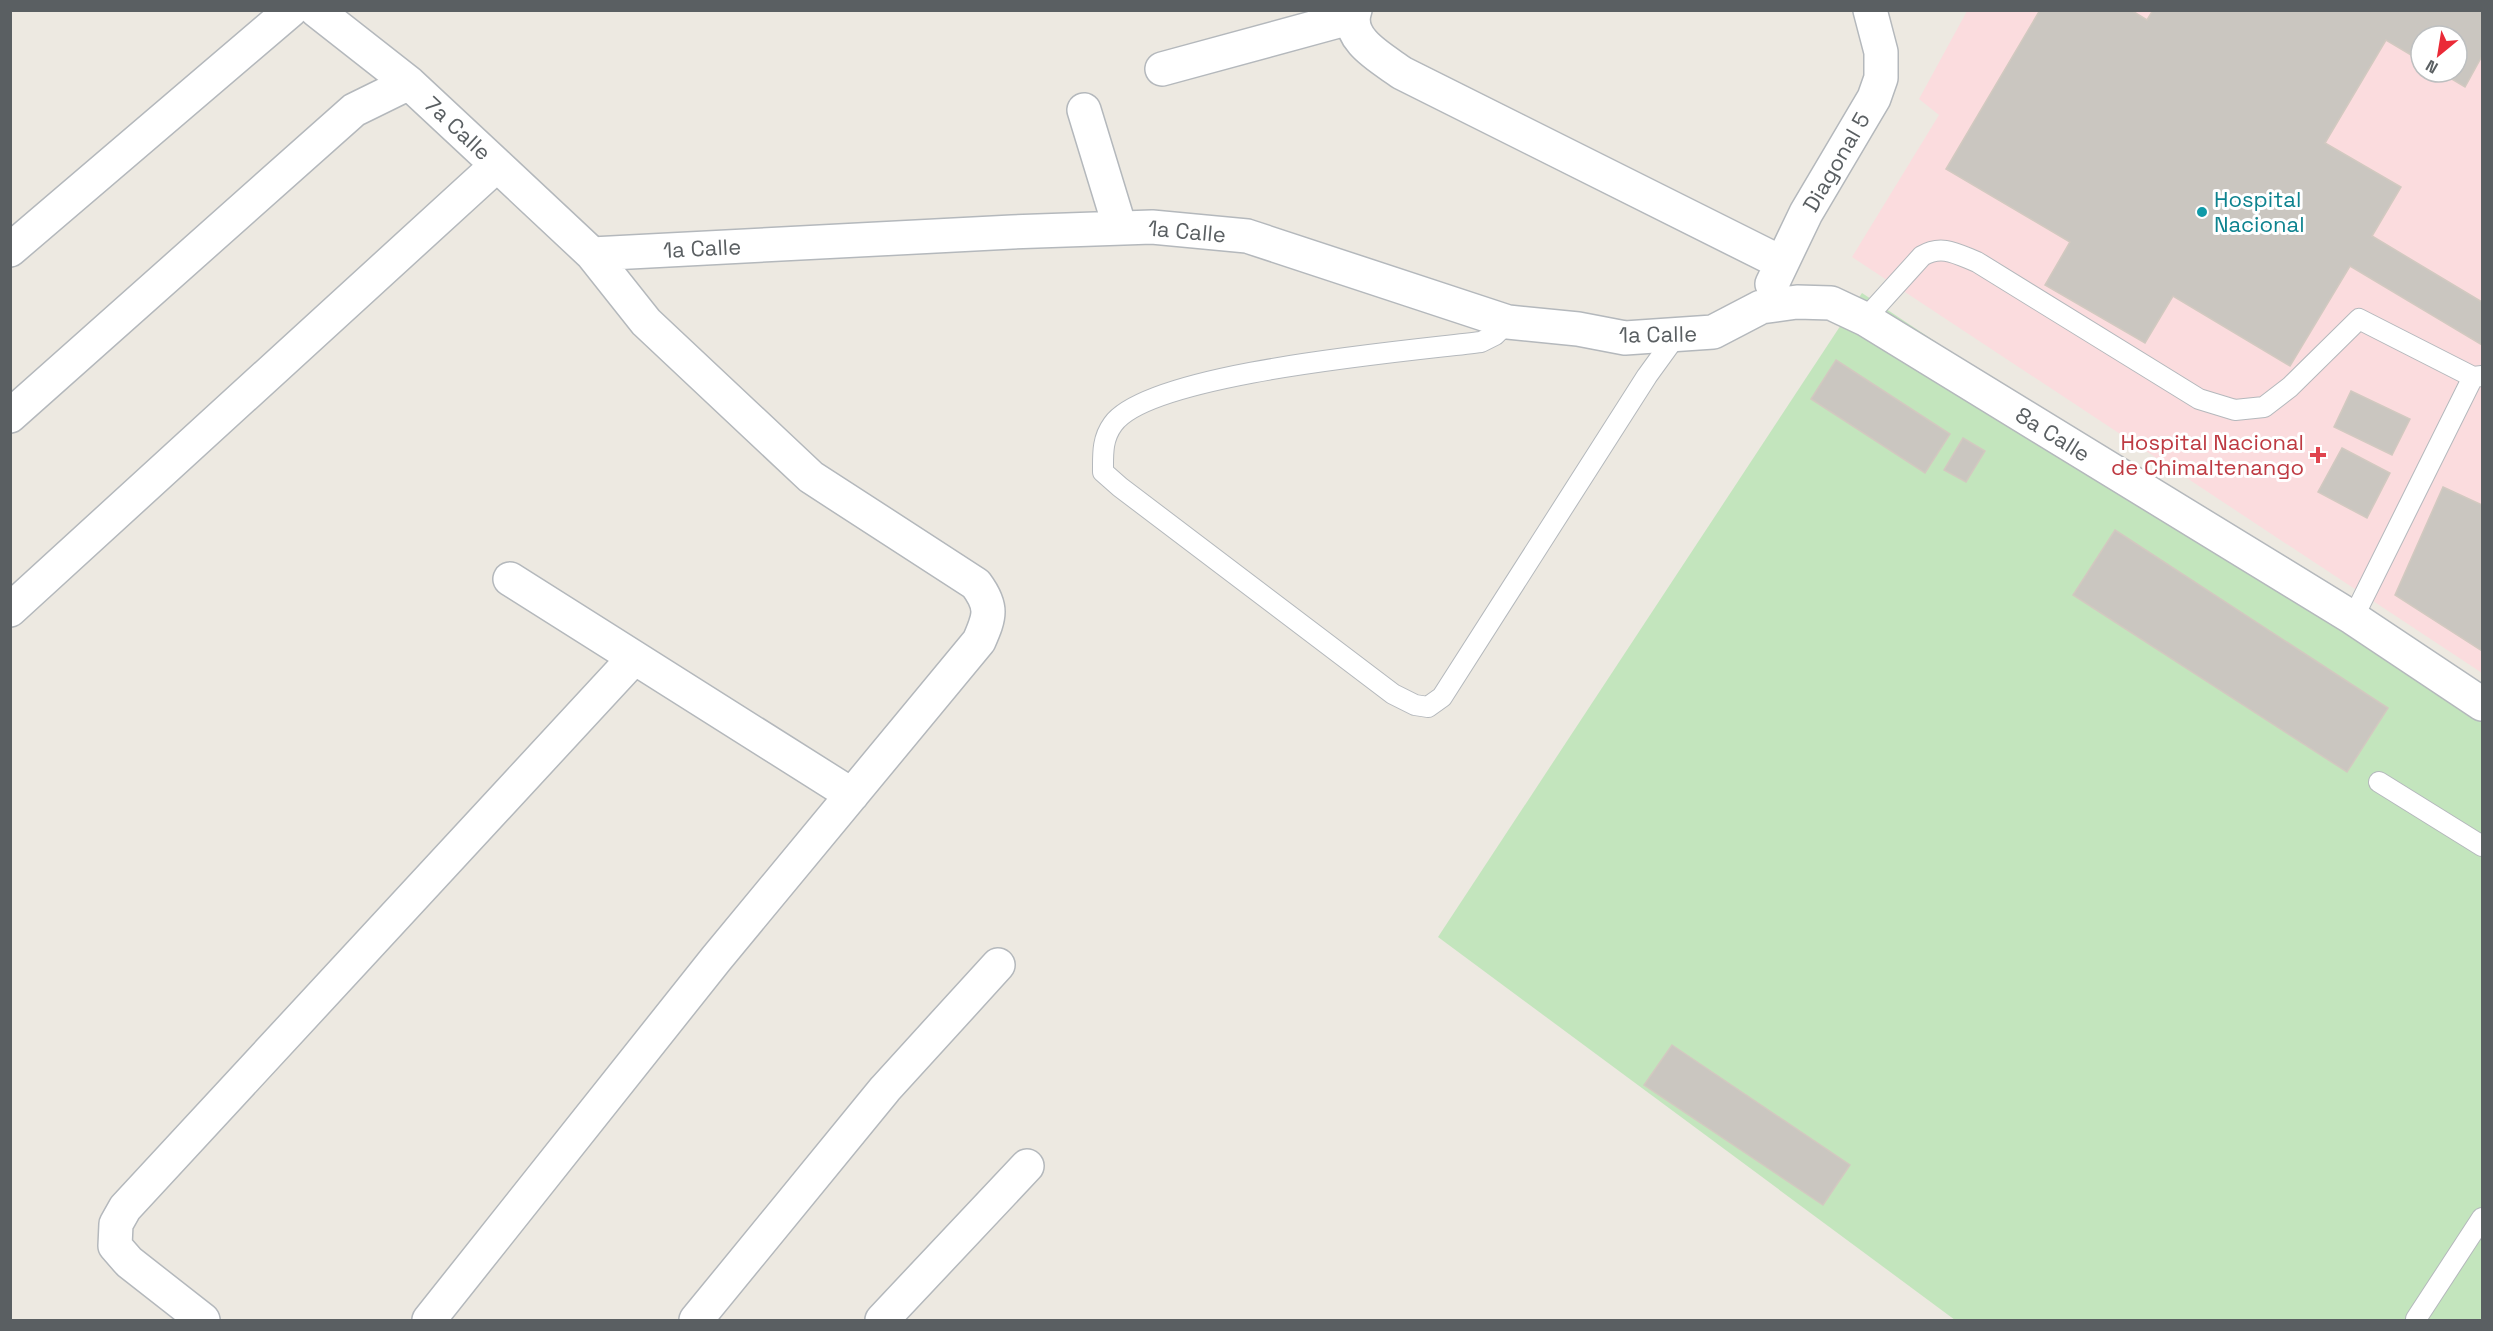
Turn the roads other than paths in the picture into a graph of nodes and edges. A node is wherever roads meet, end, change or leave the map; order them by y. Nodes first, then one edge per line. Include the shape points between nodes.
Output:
1 (291, 10) edge
2 (316, 10) edge
3 (1870, 10) edge
4 (1354, 14) edge
5 (1162, 69) dead end
6 (409, 82) junction
7 (1084, 110) dead end
8 (497, 165) junction
9 (1120, 228) junction
10 (10, 250) edge
11 (592, 254) junction
12 (1782, 263) junction
13 (1761, 307) junction
14 (1865, 319) junction
15 (1508, 322) junction
16 (1676, 336) junction
17 (2478, 376) edge
18 (10, 416) edge
19 (510, 579) dead end
20 (10, 610) edge
21 (2353, 618) junction
22 (634, 658) junction
23 (2482, 704) edge
24 (2379, 782) dead end
25 (852, 795) junction
26 (2482, 846) edge
27 (998, 964) dead end
28 (1027, 1166) dead end
29 (2482, 1218) edge
30 (2416, 1319) edge
31 (203, 1320) edge
32 (429, 1320) edge
33 (696, 1320) edge
34 (882, 1320) edge

1 - 10 street
2 - 6 street, 7a Calle
3 - 12 street, Diagonal 5 via 1881,52 1881,78 1874,98 1806,213
4 - 5 street
4 - 12 street via 1359,39 1402,73
6 - 8 street, 7a Calle
6 - 18 street via 354,110
7 - 9 street
8 - 11 street, 7a Calle
8 - 20 street
9 - 11 street, 1a Calle
9 - 15 street, 1a Calle via 1152,227 1247,236
11 - 25 street, 7a Calle via 646,322 811,477 976,584 988,600 987,622 979,641
12 - 13 street, Diagonal 5
13 - 14 street, 8a Calle via 1831,303
13 - 16 street, 1a Calle via 1713,332
14 - 17 lane via 1922,256 1933,249 1947,250 1977,262 2199,399 2235,410 2264,407 2359,319
14 - 21 street, 8a Calle
15 - 16 street, 1a Calle via 1625,338
15 - 16 lane via 1481,342 1225,376 1141,402 1113,423 1102,445 1103,472 1393,694 1428,707 1442,697
17 - 21 lane
19 - 22 street
21 - 23 street, 8a Calle
22 - 25 street
22 - 31 street via 125,1208 116,1224 115,1246 129,1262
24 - 26 lane
25 - 32 street, 7a Calle via 716,959
27 - 33 street via 885,1089
28 - 34 street
29 - 30 lane

